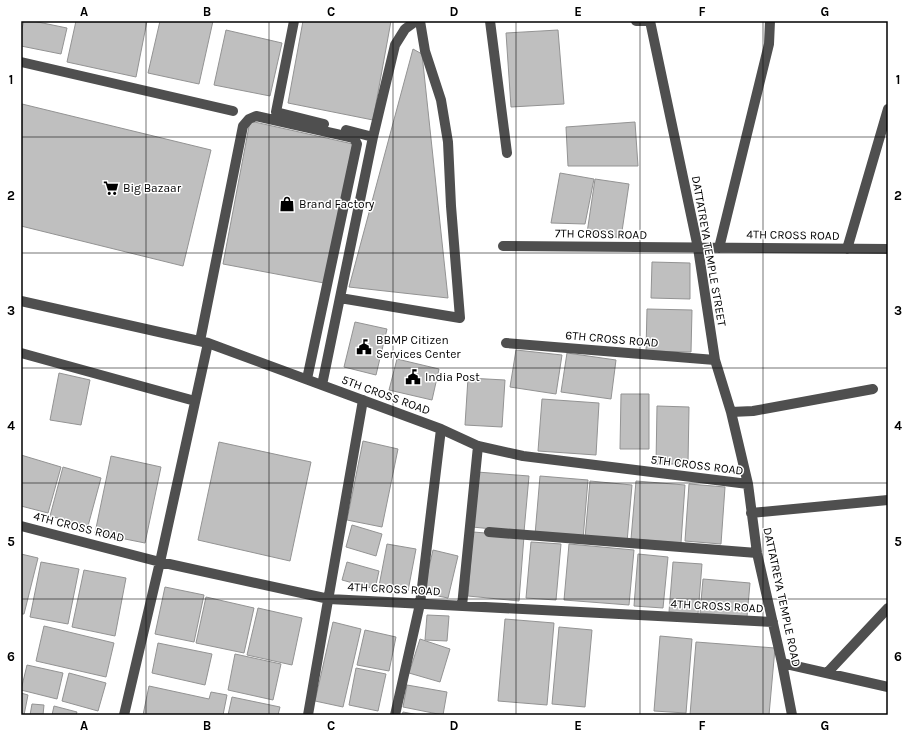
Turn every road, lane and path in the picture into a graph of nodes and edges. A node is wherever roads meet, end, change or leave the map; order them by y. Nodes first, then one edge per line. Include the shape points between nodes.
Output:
1 (294, 21) edge
2 (416, 21) edge
3 (420, 21) edge
4 (490, 21) edge
5 (636, 21) edge
6 (650, 21) edge
7 (770, 21) edge
8 (21, 62) edge
9 (888, 109) edge
10 (232, 111) dead end
11 (373, 137) junction
12 (507, 153) dead end
13 (503, 246) dead end
14 (698, 248) junction
15 (719, 248) junction
16 (847, 249) junction
17 (888, 249) edge
18 (340, 298) junction
19 (21, 301) edge
20 (204, 342) junction
21 (506, 343) dead end
22 (21, 353) edge
23 (715, 360) junction
24 (307, 379) junction
25 (322, 385) junction
26 (873, 389) dead end
27 (363, 400) junction
28 (195, 401) junction
29 (731, 412) junction
30 (441, 429) junction
31 (478, 446) junction
32 (748, 484) junction
33 (888, 500) edge
34 (751, 513) junction
35 (21, 526) edge
36 (489, 532) dead end
37 (757, 553) junction
38 (160, 562) junction
39 (329, 599) junction
40 (420, 604) junction
41 (462, 606) junction
42 (888, 608) edge
43 (773, 622) junction
44 (782, 663) junction
45 (827, 673) junction
46 (888, 687) edge
47 (124, 715) edge
48 (308, 715) edge
49 (395, 715) edge
50 (792, 715) edge

1 - 11 street via 276,112
2 - 11 street via 405,29 395,45
3 - 18 street via 425,51 441,100 448,142 460,318
4 - 12 street
5 - 6 street
6 - 14 street, DATTATREYA TEMPLE STREET
7 - 15 street via 769,44
8 - 10 street
9 - 16 street
11 - 18 street
13 - 14 street, 7TH CROSS ROAD
14 - 15 street, 4TH CROSS ROAD
14 - 23 street, DATTATREYA TEMPLE STREET
15 - 16 street, 4TH CROSS ROAD
16 - 17 street, 4TH CROSS ROAD
18 - 25 street
19 - 20 street, 5TH CROSS ROAD
20 - 24 street, 5TH CROSS ROAD
20 - 24 street via 243,126 256,116 354,138 357,144
20 - 28 street
21 - 23 street, 6TH CROSS ROAD
22 - 28 street
23 - 29 street, DATTATREYA TEMPLE STREET
24 - 25 street, 5TH CROSS ROAD
25 - 27 street, 5TH CROSS ROAD
26 - 29 street via 752,411
27 - 30 street, 5TH CROSS ROAD
27 - 39 street
28 - 38 street
29 - 32 street, DATTATREYA TEMPLE STREET
30 - 31 street, 5TH CROSS ROAD
30 - 40 street
31 - 32 street, 5TH CROSS ROAD via 523,456
31 - 41 street
32 - 34 street, DATTATREYA TEMPLE ROAD
33 - 34 street
34 - 37 street, DATTATREYA TEMPLE ROAD
35 - 38 street, 4TH CROSS ROAD
36 - 37 street
37 - 43 street, DATTATREYA TEMPLE ROAD
38 - 39 street, 4TH CROSS ROAD
38 - 47 street
39 - 40 street, 4TH CROSS ROAD
39 - 48 street
40 - 41 street, 4TH CROSS ROAD
40 - 49 street
41 - 43 street, 4TH CROSS ROAD
42 - 45 street
43 - 44 street, DATTATREYA TEMPLE ROAD
44 - 45 street
44 - 50 street, DATTATREYA TEMPLE ROAD
45 - 46 street

